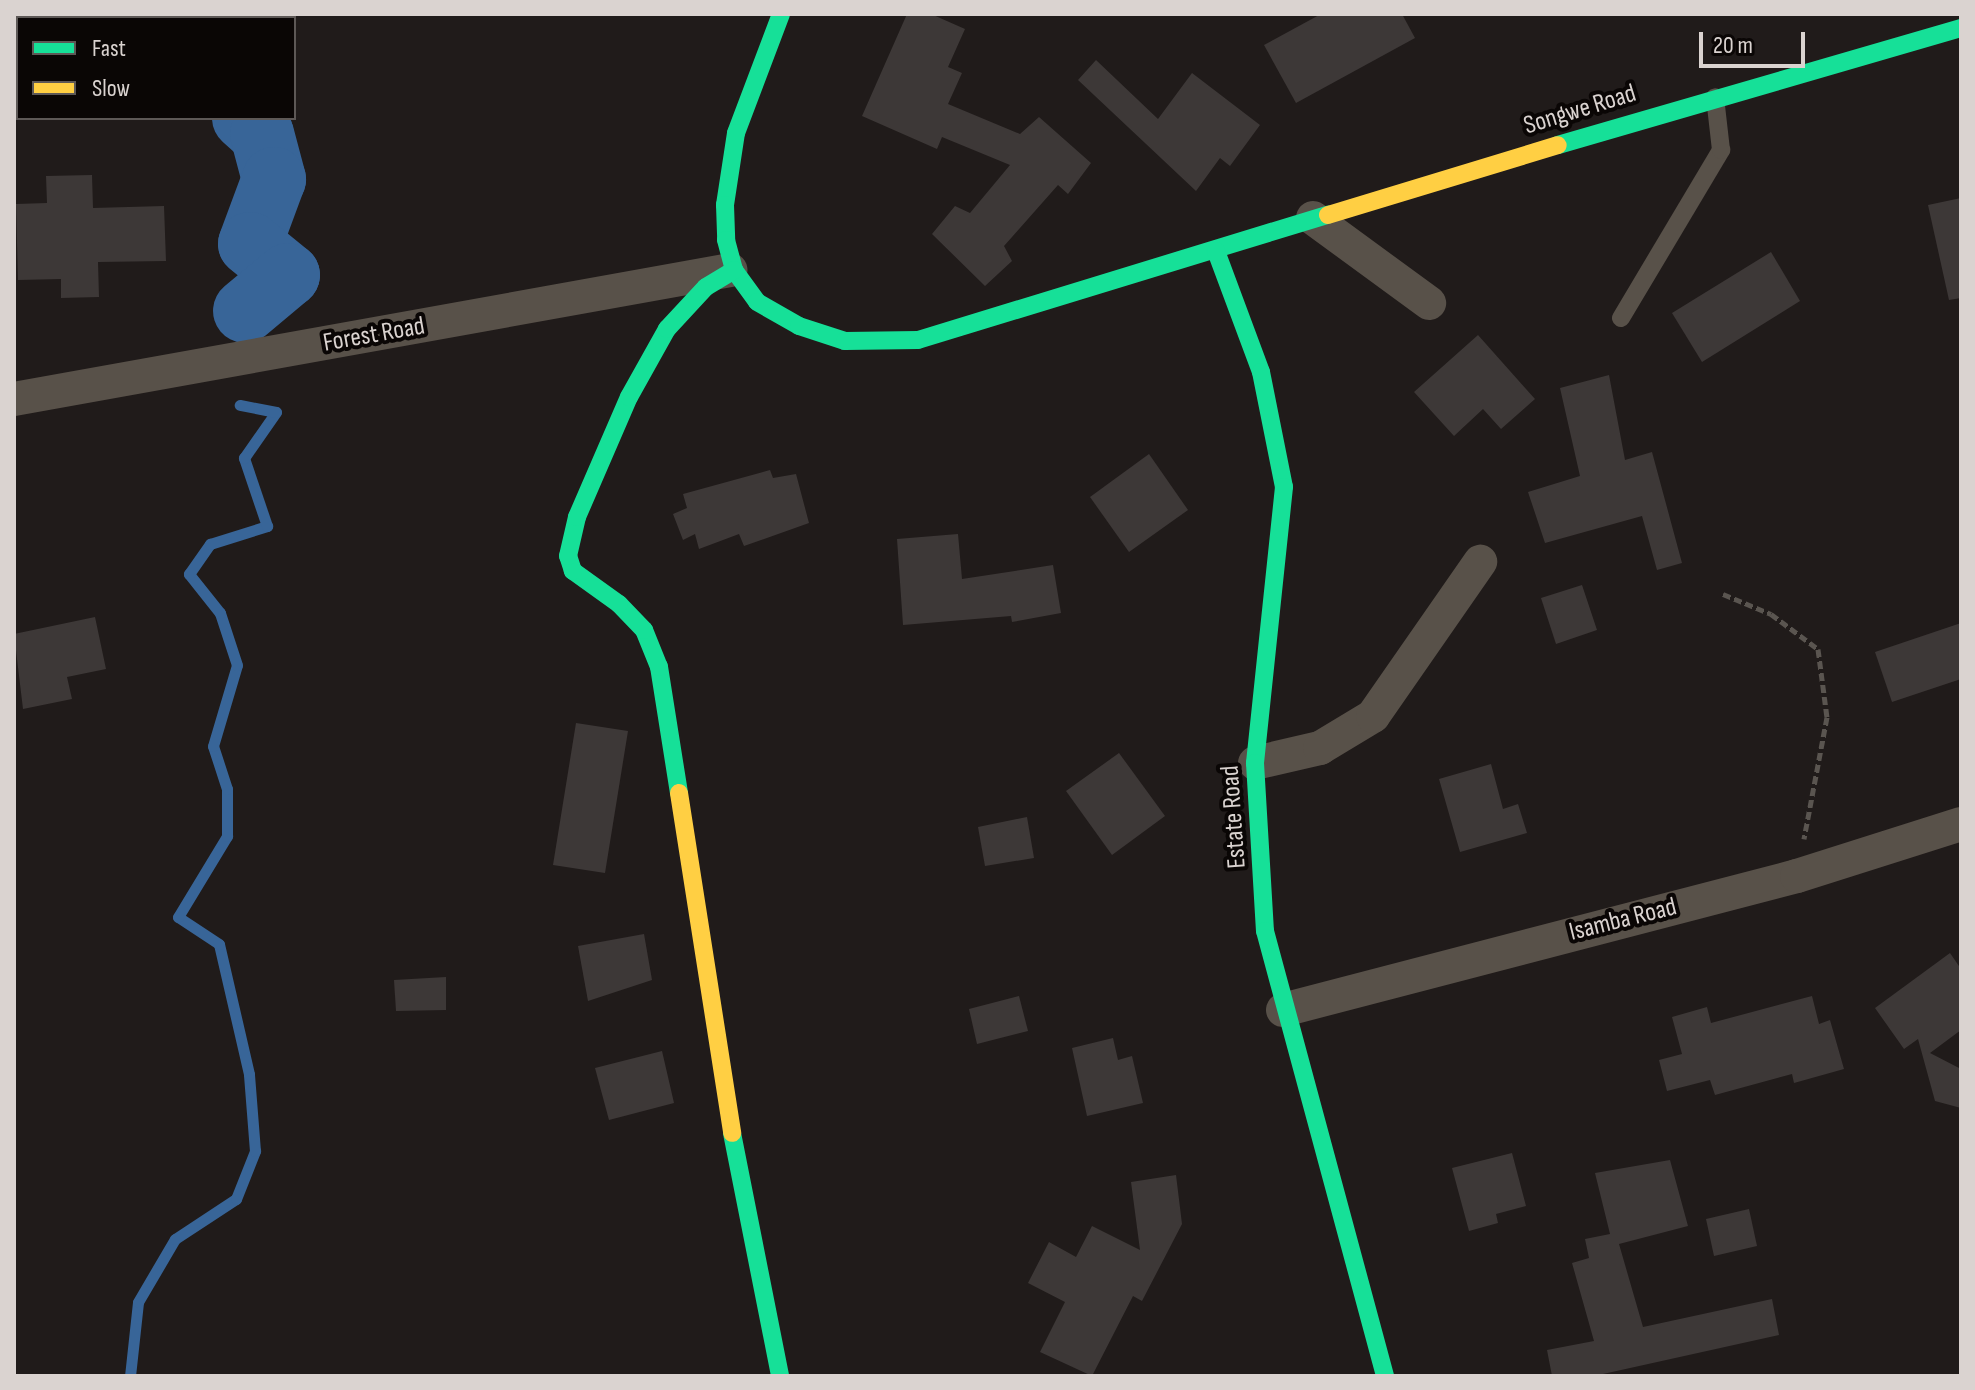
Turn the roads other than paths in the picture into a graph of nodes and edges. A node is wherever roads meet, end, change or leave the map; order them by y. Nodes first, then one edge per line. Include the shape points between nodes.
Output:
1 (781, 14) edge
2 (1961, 28) edge
3 (1715, 97) junction
4 (1313, 218) junction
5 (1216, 251) junction
6 (734, 270) junction
7 (1429, 303) dead end
8 (1621, 318) dead end
9 (14, 399) edge
10 (1480, 562) dead end
11 (1255, 763) junction
12 (1961, 824) edge
13 (1283, 1010) junction
14 (780, 1376) edge
15 (1385, 1376) edge

1 - 6 street via 736,133 725,205
2 - 3 street, Songwe Road
3 - 4 street, Songwe Road
3 - 8 lane via 1721,150
4 - 5 street, Songwe Road
4 - 7 street
5 - 6 street, Songwe Road via 918,340 845,341 799,326 757,302
5 - 11 street, Estate Road via 1261,372 1284,487
6 - 9 street, Forest Road
6 - 14 street via 706,287 667,329 594,477 568,556 573,571 619,604 644,630 659,667 745,1216
10 - 11 street via 1373,716 1320,748
11 - 13 street, Estate Road via 1265,931
12 - 13 street, Isamba Road via 1797,876
13 - 15 street, Estate Road

